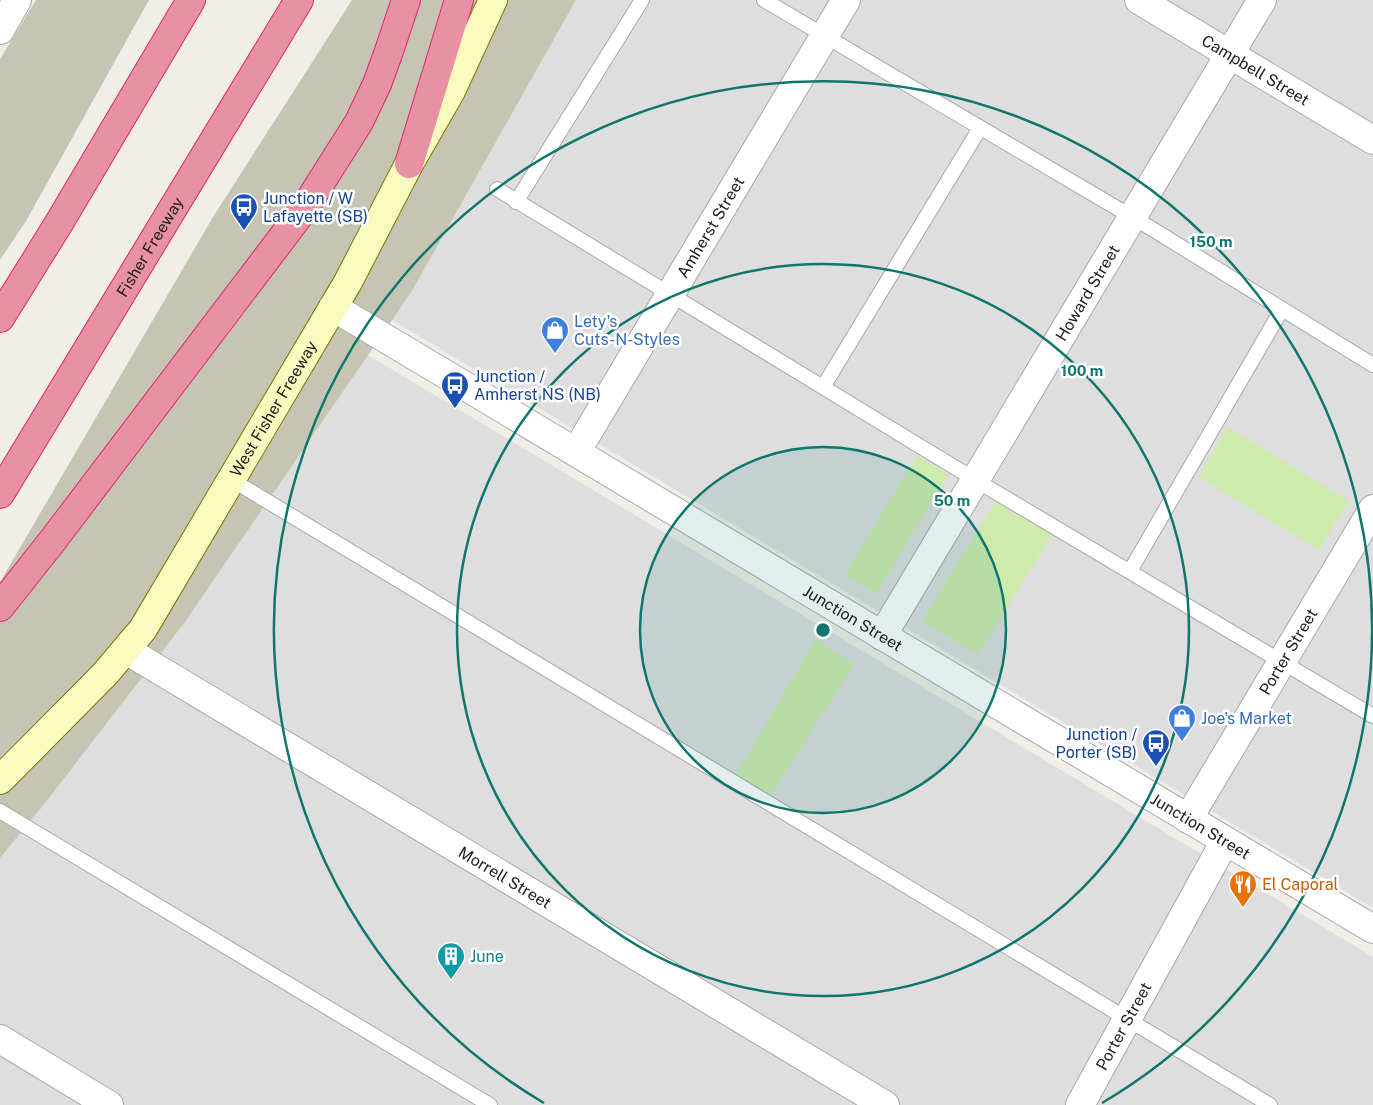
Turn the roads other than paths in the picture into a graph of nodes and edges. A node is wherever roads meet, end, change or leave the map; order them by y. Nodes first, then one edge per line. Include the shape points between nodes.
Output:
1 (17, 0) edge
2 (175, 0) edge
3 (192, 0) edge
4 (299, 0) edge
5 (406, 0) edge
6 (459, 0) edge
7 (494, 0) edge
8 (642, 0) edge
9 (764, 0) edge
10 (846, 0) edge
11 (1139, 0) edge
12 (1262, 0) edge
13 (0, 30) edge
14 (825, 36) junction
15 (1229, 54) junction
16 (123, 114) junction
17 (980, 128) junction
18 (1373, 140) edge
19 (409, 164) junction
20 (497, 189) dead end
21 (516, 202) junction
22 (1132, 217) junction
23 (670, 294) junction
24 (333, 307) junction
25 (1282, 309) junction
26 (0, 318) edge
27 (1373, 365) edge
28 (823, 387) junction
29 (576, 452) junction
30 (975, 479) junction
31 (232, 480) junction
32 (0, 494) edge
33 (1373, 509) edge
34 (1130, 571) junction
35 (0, 607) edge
36 (882, 636) junction
37 (126, 650) junction
38 (1282, 662) junction
39 (1373, 716) edge
40 (0, 780) edge
41 (0, 811) edge
42 (1188, 819) junction
43 (1226, 841) junction
44 (1373, 929) edge
45 (1128, 1018) junction
46 (0, 1040) edge
47 (109, 1105) edge
48 (490, 1105) edge
49 (885, 1105) edge
50 (1080, 1105) edge
51 (1270, 1105) edge

1 - 13 street
2 - 16 highway
3 - 16 highway
4 - 32 highway, Fisher Freeway
5 - 35 highway via 383,67 359,122 304,209
6 - 19 highway
7 - 19 main road, West Fisher Freeway via 451,91
8 - 21 lane
9 - 14 lane
10 - 14 street, Amherst Street
11 - 15 street, Campbell Street
12 - 15 street, Howard Street
14 - 17 lane
14 - 23 street, Amherst Street
15 - 18 street, Campbell Street
15 - 22 street, Howard Street
16 - 26 highway
17 - 22 lane
17 - 28 lane
19 - 24 main road, West Fisher Freeway
20 - 21 lane
21 - 23 lane
22 - 25 lane
22 - 30 street, Howard Street
23 - 28 lane
23 - 29 street, Amherst Street
24 - 29 street, Junction Street
24 - 31 main road, West Fisher Freeway
25 - 27 lane
25 - 34 lane
28 - 30 lane
29 - 36 street, Junction Street
30 - 34 lane
30 - 36 street, Howard Street
31 - 37 main road, West Fisher Freeway via 143,629
31 - 45 lane
33 - 38 street, Porter Street
34 - 38 lane
36 - 42 street, Junction Street
37 - 40 main road, West Fisher Freeway
37 - 49 street, Morrell Street
38 - 39 lane
38 - 42 street, Porter Street
41 - 48 lane
42 - 43 street, Junction Street
43 - 44 street, Junction Street
43 - 45 street, Porter Street
45 - 50 street, Porter Street
45 - 51 lane
46 - 47 street

